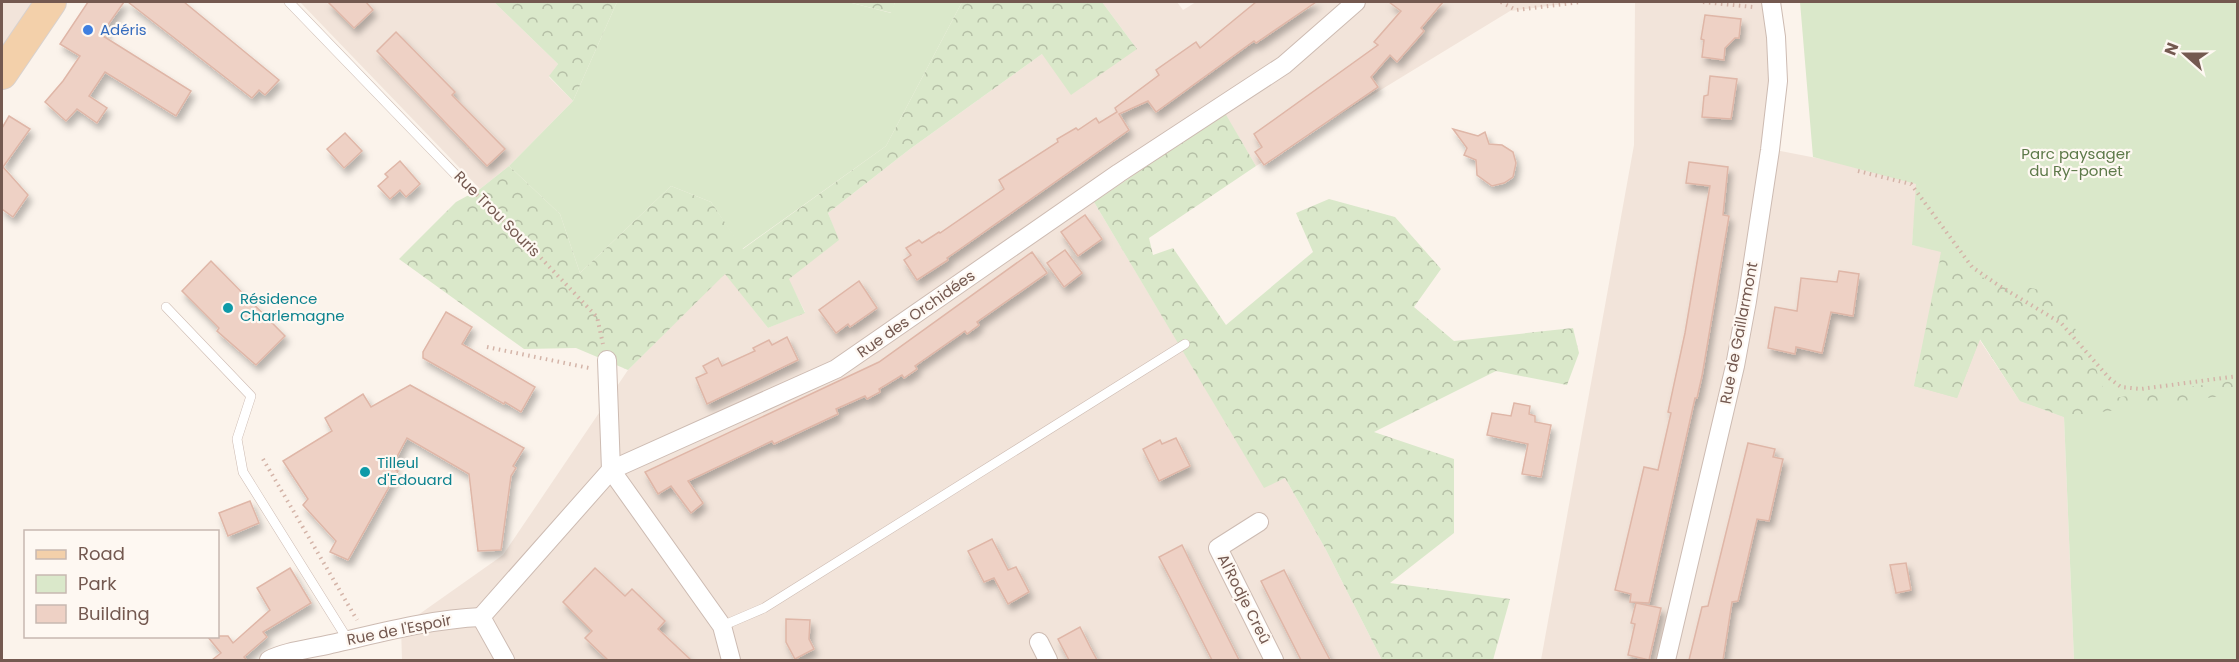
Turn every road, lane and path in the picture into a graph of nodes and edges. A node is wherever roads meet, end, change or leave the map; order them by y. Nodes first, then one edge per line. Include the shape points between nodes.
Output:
1 (51, 2) edge
2 (289, 2) edge
3 (1356, 2) edge
4 (1500, 2) edge
5 (1581, 2) edge
6 (1703, 2) edge
7 (1772, 5) edge
8 (2, 74) edge
9 (1858, 171) dead end
10 (455, 174) joint
11 (166, 307) dead end
12 (1185, 344) dead end
13 (487, 347) dead end
14 (607, 366) junction
15 (2238, 376) edge
16 (263, 459) dead end
17 (611, 470) junction
18 (1258, 522) dead end
19 (482, 617) junction
20 (722, 626) junction
21 (366, 637) junction
22 (348, 640) junction
23 (1040, 642) dead end
24 (268, 660) edge
25 (505, 660) edge
26 (731, 660) edge
27 (1048, 660) edge
28 (1274, 660) edge
29 (1666, 660) edge

1 - 8 main road
2 - 10 lane, Rue Trou Souris
3 - 17 street, Rue des Orchidées via 1284,65 1119,173 837,369
4 - 5 path via 1516,10
6 - 7 path
7 - 29 street, Rue de Gaillarmont via 1778,81 1747,301
9 - 15 path via 1911,184 1972,267 2061,322 2121,387 2141,389
10 - 14 path, Rue Trou Souris via 597,317
11 - 22 lane via 251,396 237,440 243,472
12 - 20 lane via 764,608
13 - 14 path
14 - 17 street
16 - 21 path
17 - 19 street, Rue des Orchidées
17 - 20 street
18 - 28 street, Al'Rodje Creû via 1218,548
19 - 21 street, Rue de l'Espoir
19 - 25 street
20 - 26 street
21 - 22 street, Rue de l'Espoir
22 - 24 street, Rue de l'Espoir
23 - 27 street

